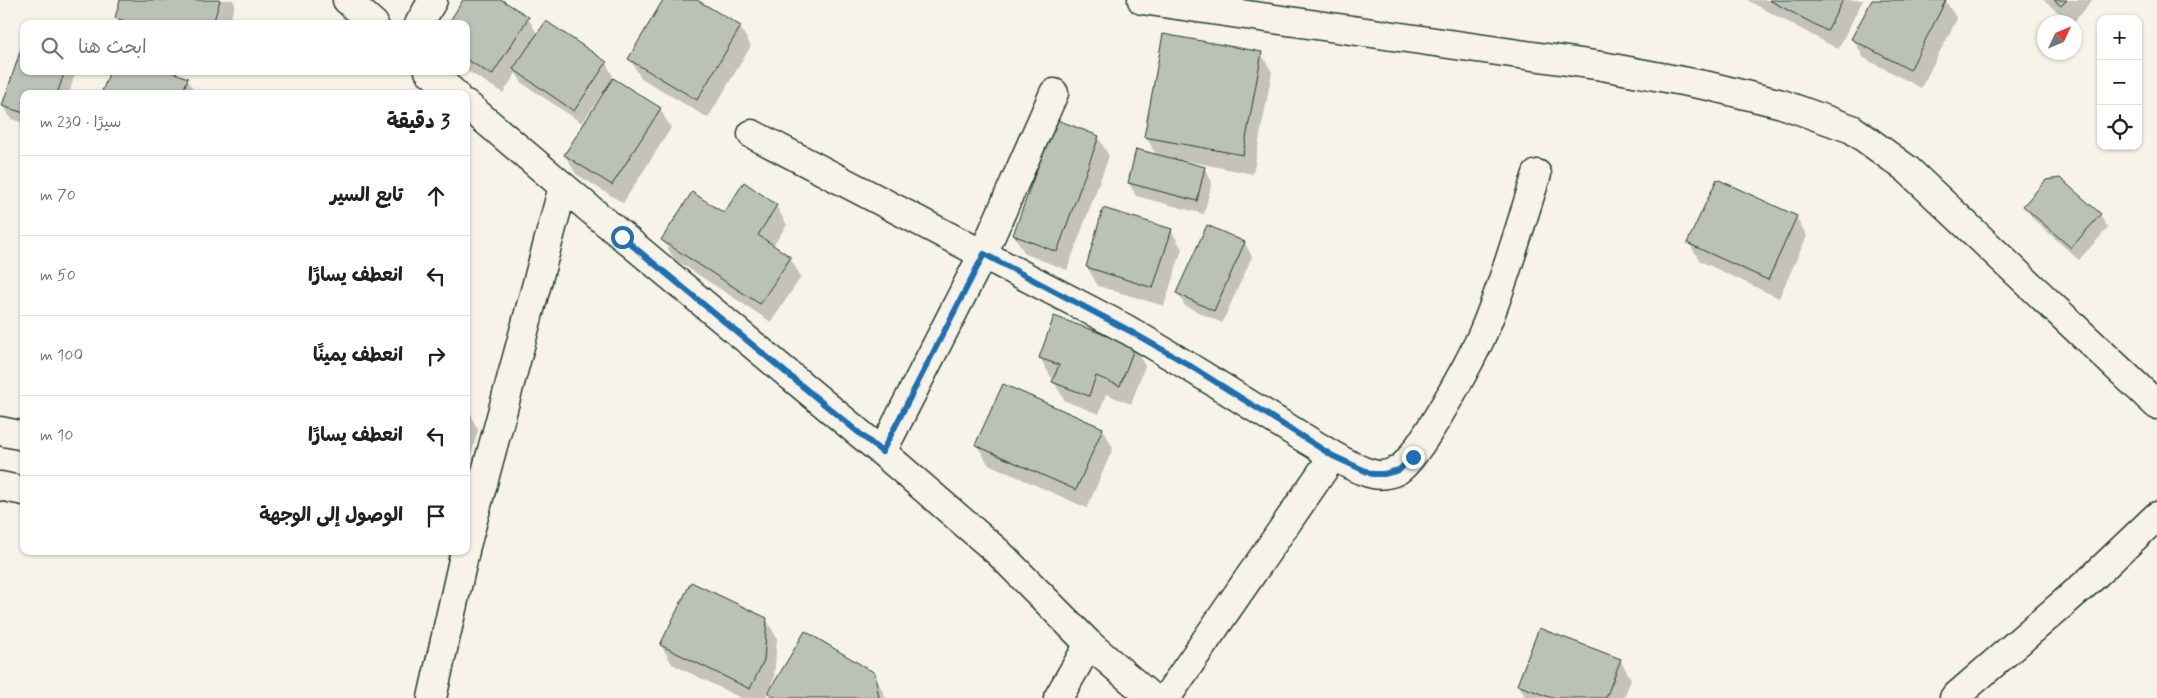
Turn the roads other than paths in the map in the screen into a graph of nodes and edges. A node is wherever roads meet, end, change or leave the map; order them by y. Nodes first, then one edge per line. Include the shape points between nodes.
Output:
1 (347, 0) edge
2 (433, 0) edge
3 (1142, 0) edge
4 (370, 20) edge
5 (421, 20) edge
6 (434, 75) edge
7 (450, 90) edge
8 (1054, 93) dead end
9 (470, 107) edge
10 (752, 134) dead end
11 (1537, 174) dead end
12 (563, 187) junction
13 (984, 254) junction
14 (2157, 405) edge
15 (0, 431) edge
16 (20, 435) edge
17 (882, 452) junction
18 (1333, 456) junction
19 (0, 486) edge
20 (20, 490) edge
21 (2157, 516) edge
22 (470, 528) edge
23 (463, 555) edge
24 (1089, 644) junction
25 (432, 698) edge
26 (1058, 698) edge
27 (1152, 698) edge
28 (1166, 698) edge
29 (1954, 698) edge

1 - 4 street
2 - 5 street
3 - 14 street via 1602,66 1709,86 1782,104 1852,129 1907,169
6 - 7 street
8 - 13 street
9 - 12 street
10 - 13 street
11 - 18 street via 1484,330 1413,457 1399,470 1372,474
12 - 17 street
12 - 22 street
13 - 17 street
13 - 18 street via 1176,358
15 - 16 street
17 - 24 street via 999,553
18 - 28 street
19 - 20 street
21 - 29 street via 2090,580
23 - 25 street
24 - 26 street
24 - 27 street

